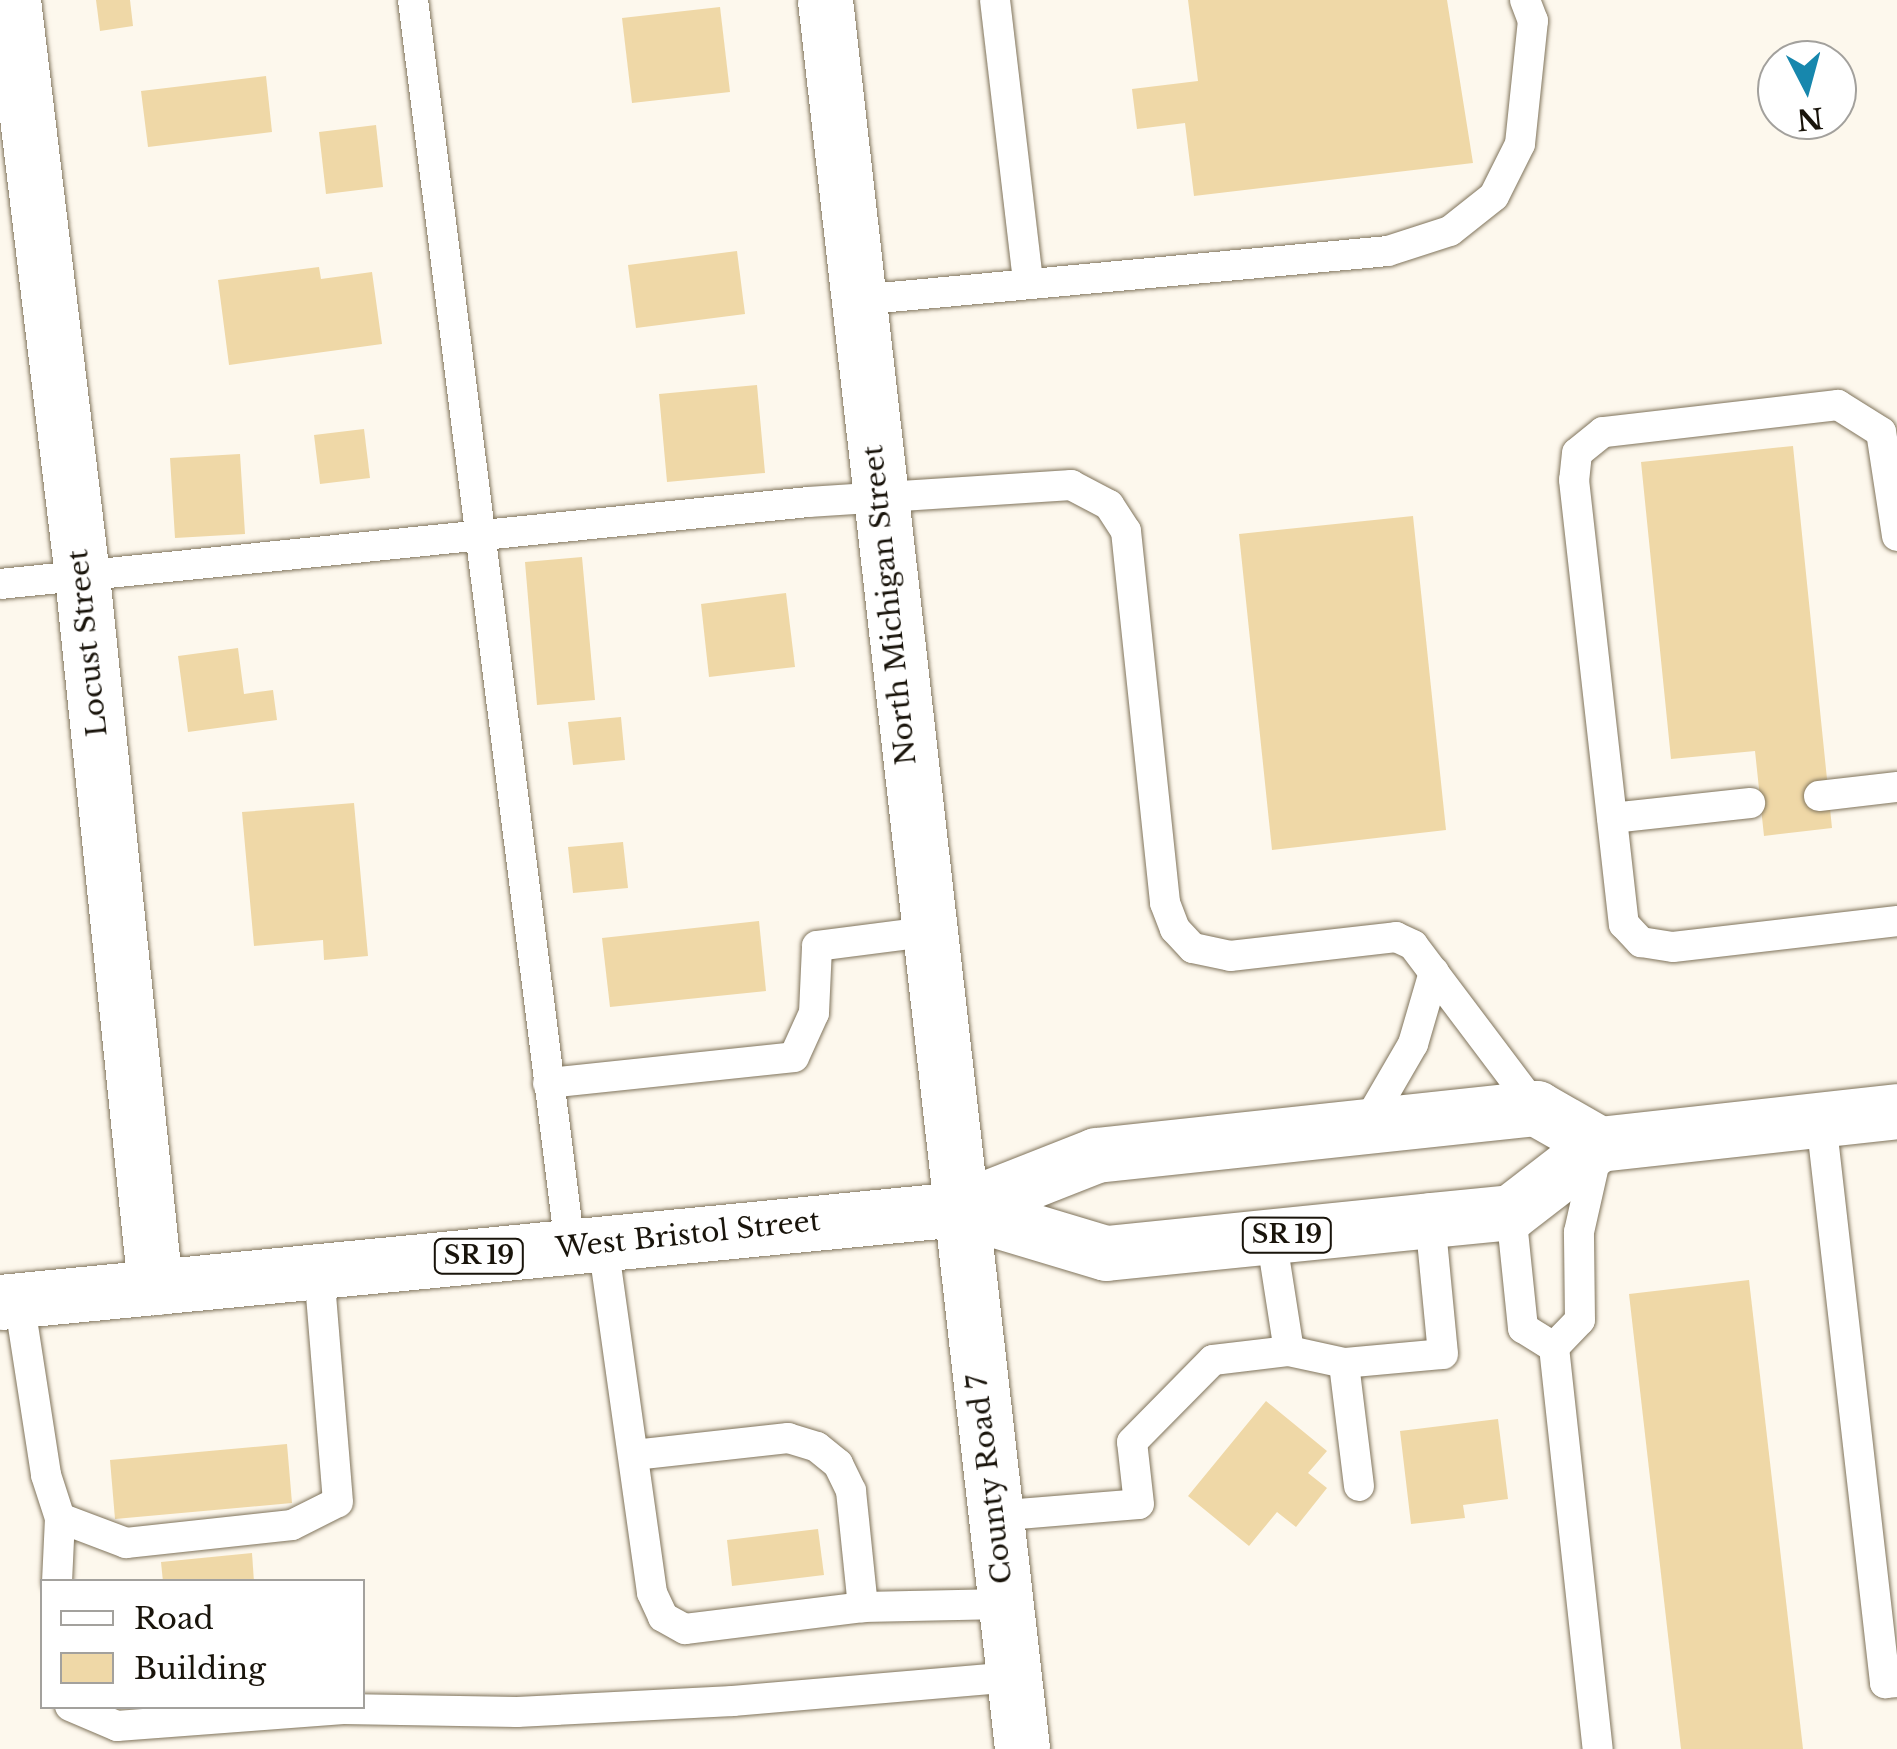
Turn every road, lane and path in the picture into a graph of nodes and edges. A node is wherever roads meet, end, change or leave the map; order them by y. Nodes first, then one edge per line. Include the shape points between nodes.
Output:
1 (13, 0) edge
2 (413, 0) edge
3 (826, 0) edge
4 (994, 0) edge
5 (1525, 0) edge
6 (1028, 282) junction
7 (858, 300) junction
8 (877, 500) junction
9 (477, 535) junction
10 (1897, 536) edge
11 (82, 576) junction
12 (0, 584) edge
13 (1897, 787) edge
14 (1819, 796) dead end
15 (1750, 803) dead end
16 (1612, 818) junction
17 (1897, 922) edge
18 (927, 932) junction
19 (1434, 972) junction
20 (548, 1084) junction
21 (1536, 1108) junction
22 (1897, 1112) edge
23 (1821, 1120) junction
24 (1366, 1125) junction
25 (1599, 1144) junction
26 (959, 1209) junction
27 (1511, 1212) junction
28 (1430, 1220) junction
29 (1270, 1236) junction
30 (586, 1245) junction
31 (320, 1271) junction
32 (154, 1287) junction
33 (10, 1301) edge
34 (1554, 1347) junction
35 (1289, 1351) junction
36 (1344, 1363) junction
37 (634, 1454) junction
38 (1359, 1486) dead end
39 (994, 1516) junction
40 (60, 1518) junction
41 (57, 1579) edge
42 (1005, 1604) junction
43 (863, 1607) junction
44 (1013, 1678) junction
45 (1897, 1682) edge
46 (77, 1709) edge
47 (344, 1709) edge
48 (344, 1709) edge
49 (1022, 1749) edge
50 (1598, 1749) edge

1 - 11 street, Locust Street
2 - 9 lane
3 - 7 street, North Michigan Street
4 - 6 lane
5 - 6 lane via 1533,21 1520,144 1494,196 1450,231 1388,251
6 - 7 lane
7 - 8 street, North Michigan Street
8 - 9 lane
8 - 18 street, North Michigan Street
8 - 19 lane via 1071,485 1109,504 1126,530 1165,903 1175,929 1192,948 1230,956 1396,937 1413,945
9 - 11 lane
9 - 20 lane
10 - 16 lane via 1881,432 1838,404 1603,432 1577,453 1574,480
11 - 12 lane
11 - 32 street, Locust Street
13 - 14 lane
15 - 16 lane
16 - 17 lane via 1624,924 1641,942 1673,947
18 - 20 lane via 818,946 814,1013 794,1057
18 - 26 street, North Michigan Street
19 - 21 lane
19 - 24 lane via 1413,1044
20 - 30 lane
21 - 24 street, West Bristol Street / SR 19
21 - 25 street
22 - 23 street
23 - 25 street
23 - 45 lane via 1885,1684
24 - 26 street, West Bristol Street / SR 19 via 1096,1155
25 - 27 street
25 - 34 lane via 1579,1232 1580,1320
26 - 29 street, West Bristol Street / SR 19 via 1106,1252
26 - 30 street, West Bristol Street / SR 19
26 - 39 street, County Road 7
27 - 28 street, West Bristol Street / SR 19
27 - 34 lane via 1524,1328
28 - 29 street, West Bristol Street / SR 19
28 - 36 lane via 1443,1354
29 - 35 lane
30 - 31 street, West Bristol Street / SR 19
30 - 37 lane
31 - 32 street, West Bristol Street / SR 19
31 - 40 lane via 338,1502 292,1526 126,1543
32 - 33 street, West Bristol Street / SR 19
33 - 40 lane
34 - 50 lane
35 - 36 lane
35 - 39 lane via 1213,1360 1132,1442 1140,1504
36 - 38 lane
37 - 43 lane via 788,1438 817,1447 838,1464 851,1491
37 - 43 lane via 652,1594 663,1616 685,1628
39 - 42 street, County Road 7
40 - 41 lane
42 - 43 lane
42 - 44 street, County Road 7
44 - 47 lane via 517,1712
44 - 49 street, County Road 7
46 - 48 lane via 117,1726

